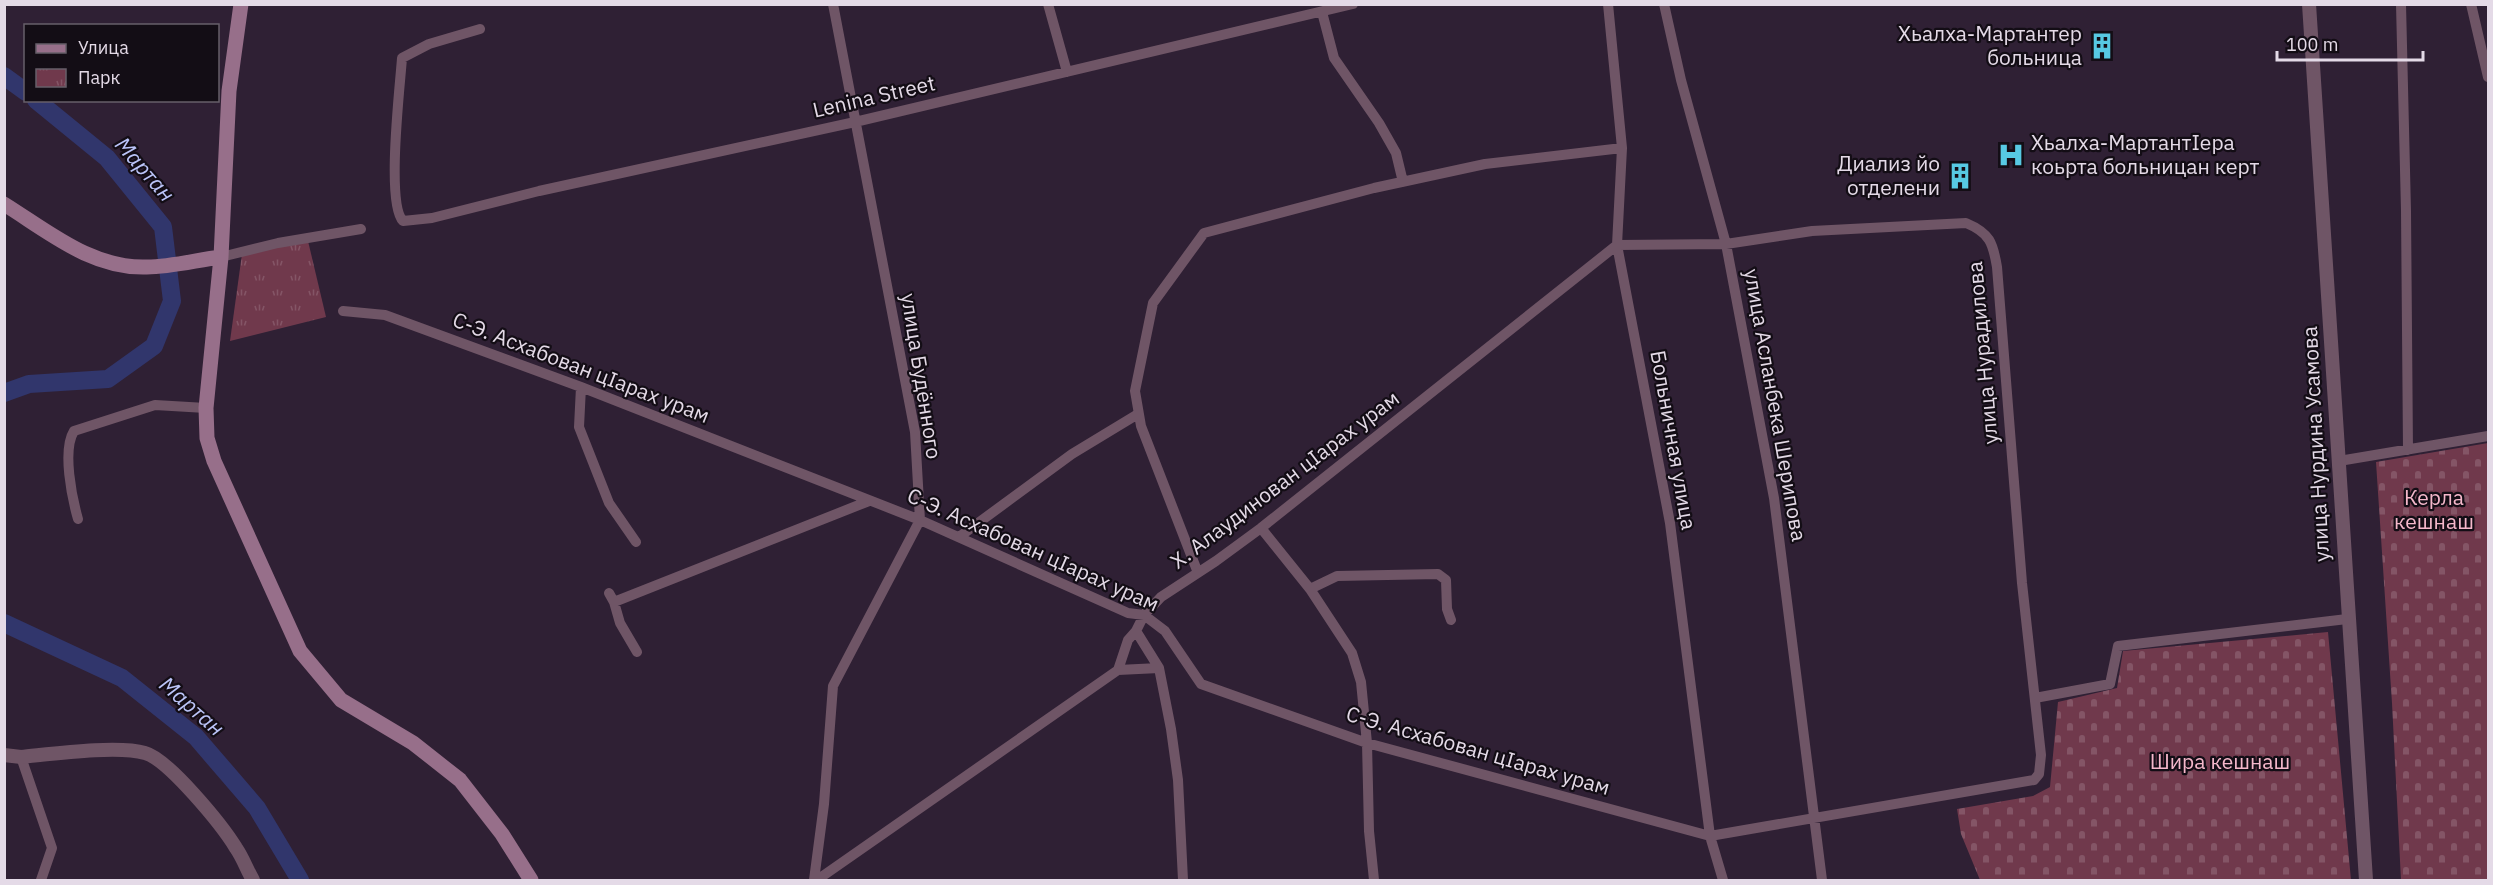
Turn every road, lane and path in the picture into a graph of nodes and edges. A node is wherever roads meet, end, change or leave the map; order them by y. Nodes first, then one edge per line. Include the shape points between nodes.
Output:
1 (240, 4) edge
2 (833, 4) edge
3 (1048, 4) edge
4 (1353, 4) edge
5 (1608, 4) edge
6 (1664, 4) edge
7 (2309, 4) edge
8 (2401, 4) edge
9 (2471, 4) edge
10 (1322, 12) junction
11 (480, 29) dead end
12 (1067, 72) junction
13 (2488, 77) edge
14 (855, 122) junction
15 (1622, 148) junction
16 (1403, 182) junction
17 (4, 204) edge
18 (362, 229) dead end
19 (1726, 244) junction
20 (1617, 245) junction
21 (221, 257) junction
22 (343, 311) dead end
23 (581, 387) junction
24 (206, 408) junction
25 (1138, 414) junction
26 (2488, 436) edge
27 (2408, 450) junction
28 (2339, 461) junction
29 (869, 501) junction
30 (78, 519) dead end
31 (920, 520) junction
32 (1261, 528) junction
33 (959, 537) junction
34 (636, 542) dead end
35 (1198, 573) junction
36 (1310, 589) junction
37 (1144, 615) junction
38 (1451, 620) dead end
39 (2347, 620) junction
40 (1136, 631) junction
41 (637, 652) dead end
42 (1159, 668) junction
43 (1118, 670) junction
44 (2035, 699) junction
45 (1367, 743) junction
46 (4, 755) edge
47 (21, 757) junction
48 (1814, 819) junction
49 (1710, 836) junction
50 (41, 880) edge
51 (252, 880) edge
52 (531, 880) edge
53 (816, 880) edge
54 (1184, 880) edge
55 (1374, 880) edge
56 (1723, 880) edge
57 (1822, 880) edge
58 (2366, 880) edge

1 - 21 main road via 229,91
2 - 14 street, улица Будённого
3 - 12 street
4 - 10 street, Lenina Street
5 - 15 street, Больничная улица
6 - 19 street, улица Асланбека Шерипова
7 - 28 street, улица Нурдина Усамова
8 - 27 street
9 - 13 street
10 - 12 street, Lenina Street
10 - 16 street via 1334,58 1396,153
11 - 14 street, Lenina Street via 429,44 402,58 394,186 398,216 403,221 432,218
12 - 14 street, Lenina Street
14 - 31 street, улица Будённого via 915,432
15 - 16 street via 1485,164
15 - 20 street, Больничная улица
16 - 25 street via 1204,233 1153,303 1135,391
17 - 21 main road via 87,256 118,266 148,268
18 - 21 street
19 - 20 street
19 - 44 street, улица Нурадилова via 1812,231 1966,223 1988,237 1997,267
19 - 48 street, улица Асланбека Шерипова via 1774,498
20 - 32 street, Х. Алаудинован цIарах урам
20 - 49 street, Больничная улица via 1670,523
21 - 24 main road
22 - 23 street, С-Э. Асхабован цIарах урам via 385,315
23 - 29 street, С-Э. Асхабован цIарах урам
23 - 34 street via 579,427 609,503
24 - 30 street via 155,405 74,431 69,440 72,497
24 - 52 main road via 207,438 214,461 300,651 341,700 412,743 460,780
25 - 33 street via 1072,454
25 - 35 street
26 - 27 street
27 - 28 street
28 - 39 street, улица Нурдина Усамова
29 - 31 street, С-Э. Асхабован цIарах урам
29 - 41 street via 611,597
31 - 33 street, С-Э. Асхабован цIарах урам
31 - 53 street via 833,686
32 - 35 street, Х. Алаудинован цIарах урам
32 - 36 street
33 - 37 street, С-Э. Асхабован цIарах урам via 1128,613
35 - 37 street, Х. Алаудинован цIарах урам via 1161,597
36 - 38 street via 1337,576 1438,574 1446,580
36 - 45 street via 1352,652 1360,682
37 - 40 street, Х. Алаудинован цIарах урам
37 - 45 street, С-Э. Асхабован цIарах урам via 1165,631 1201,684
39 - 44 street via 2118,646 2110,684
39 - 58 street, улица Нурдина Усамова
40 - 42 street
40 - 43 street, Х. Алаудинован цIарах урам via 1128,640
42 - 43 street
42 - 54 street via 1178,780
43 - 53 street
44 - 48 street, С-Э. Асхабован цIарах урам via 2041,755 2040,774 2034,780
45 - 49 street, С-Э. Асхабован цIарах урам
45 - 55 street
46 - 47 street
47 - 50 street via 52,848
47 - 51 street via 129,750 147,753 180,780 206,809 236,848
48 - 49 street, С-Э. Асхабован цIарах урам
48 - 57 street, улица Асланбека Шерипова
49 - 56 street, Больничная улица

